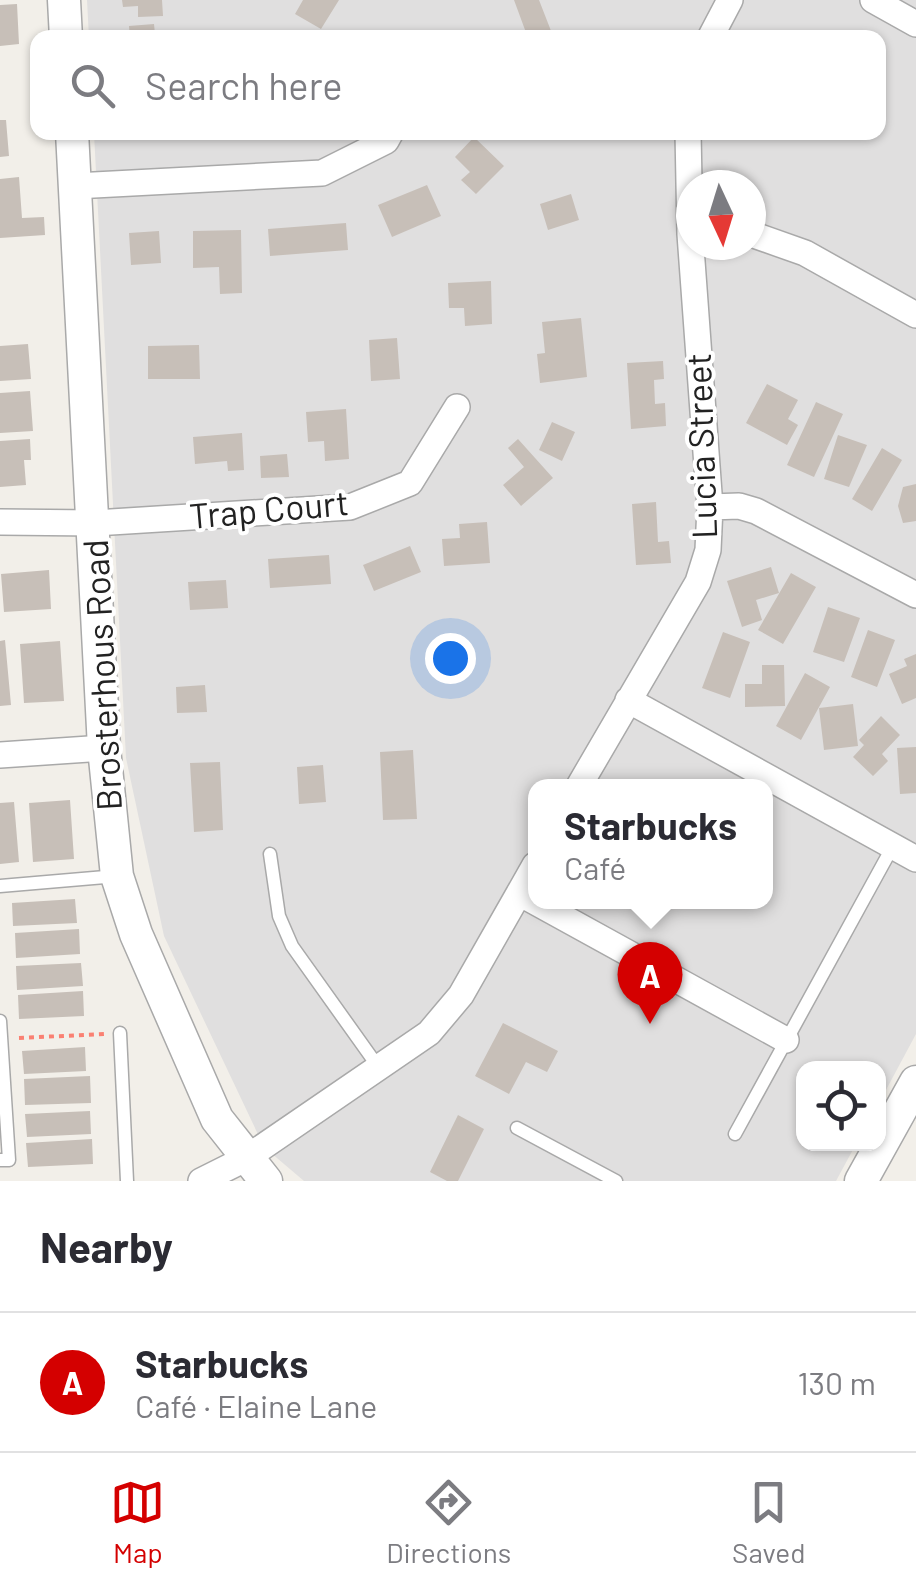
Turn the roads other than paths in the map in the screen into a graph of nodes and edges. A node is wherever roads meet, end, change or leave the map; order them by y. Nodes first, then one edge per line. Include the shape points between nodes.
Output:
1 (64, 0) edge
2 (730, 0) edge
3 (873, 0) edge
4 (916, 24) edge
5 (66, 30) edge
6 (714, 30) edge
7 (72, 140) edge
8 (387, 140) edge
9 (688, 140) edge
10 (689, 170) edge
11 (75, 186) junction
12 (766, 239) edge
13 (692, 260) edge
14 (916, 315) edge
15 (457, 407) dead end
16 (710, 506) junction
17 (0, 522) edge
18 (95, 523) junction
19 (916, 594) edge
20 (628, 700) junction
21 (104, 748) junction
22 (0, 755) edge
23 (583, 779) edge
24 (771, 779) edge
25 (773, 780) edge
26 (893, 846) junction
27 (270, 854) dead end
28 (916, 859) edge
29 (117, 876) junction
30 (528, 878) edge
31 (0, 886) edge
32 (519, 894) junction
33 (528, 899) edge
34 (546, 909) edge
35 (0, 1021) edge
36 (120, 1033) road end
37 (1, 1039) edge
38 (786, 1040) junction
39 (379, 1068) junction
40 (916, 1082) edge
41 (517, 1128) dead end
42 (735, 1134) dead end
43 (0, 1160) edge
44 (255, 1170) edge
45 (127, 1181) edge
46 (201, 1181) edge
47 (616, 1181) edge
48 (860, 1181) edge

1 - 5 street
2 - 6 street
3 - 4 street
7 - 11 street, Brosterhous Road
8 - 11 street via 322,173
9 - 10 street, Lucia Street
11 - 18 street, Brosterhous Road
12 - 14 street via 805,253
13 - 16 street, Lucia Street
15 - 18 street, Trap Court via 410,484 350,507
16 - 19 street via 756,511
16 - 20 street, Lucia Street via 698,582
17 - 18 street, Trap Court
18 - 21 street, Brosterhous Road
20 - 23 street, Lucia Street
20 - 24 street
21 - 22 street
21 - 29 street, Brosterhous Road
25 - 26 street
26 - 28 street
26 - 38 lane
27 - 39 lane via 279,916 292,946
29 - 31 lane
29 - 44 street, Brosterhous Road via 217,1118
30 - 32 street
32 - 33 street
32 - 39 street via 448,1014
34 - 38 street
35 - 37 lane
36 - 45 lane
37 - 43 lane via 9,1160
38 - 42 lane
39 - 44 street
40 - 48 street
41 - 47 lane
44 - 46 street

